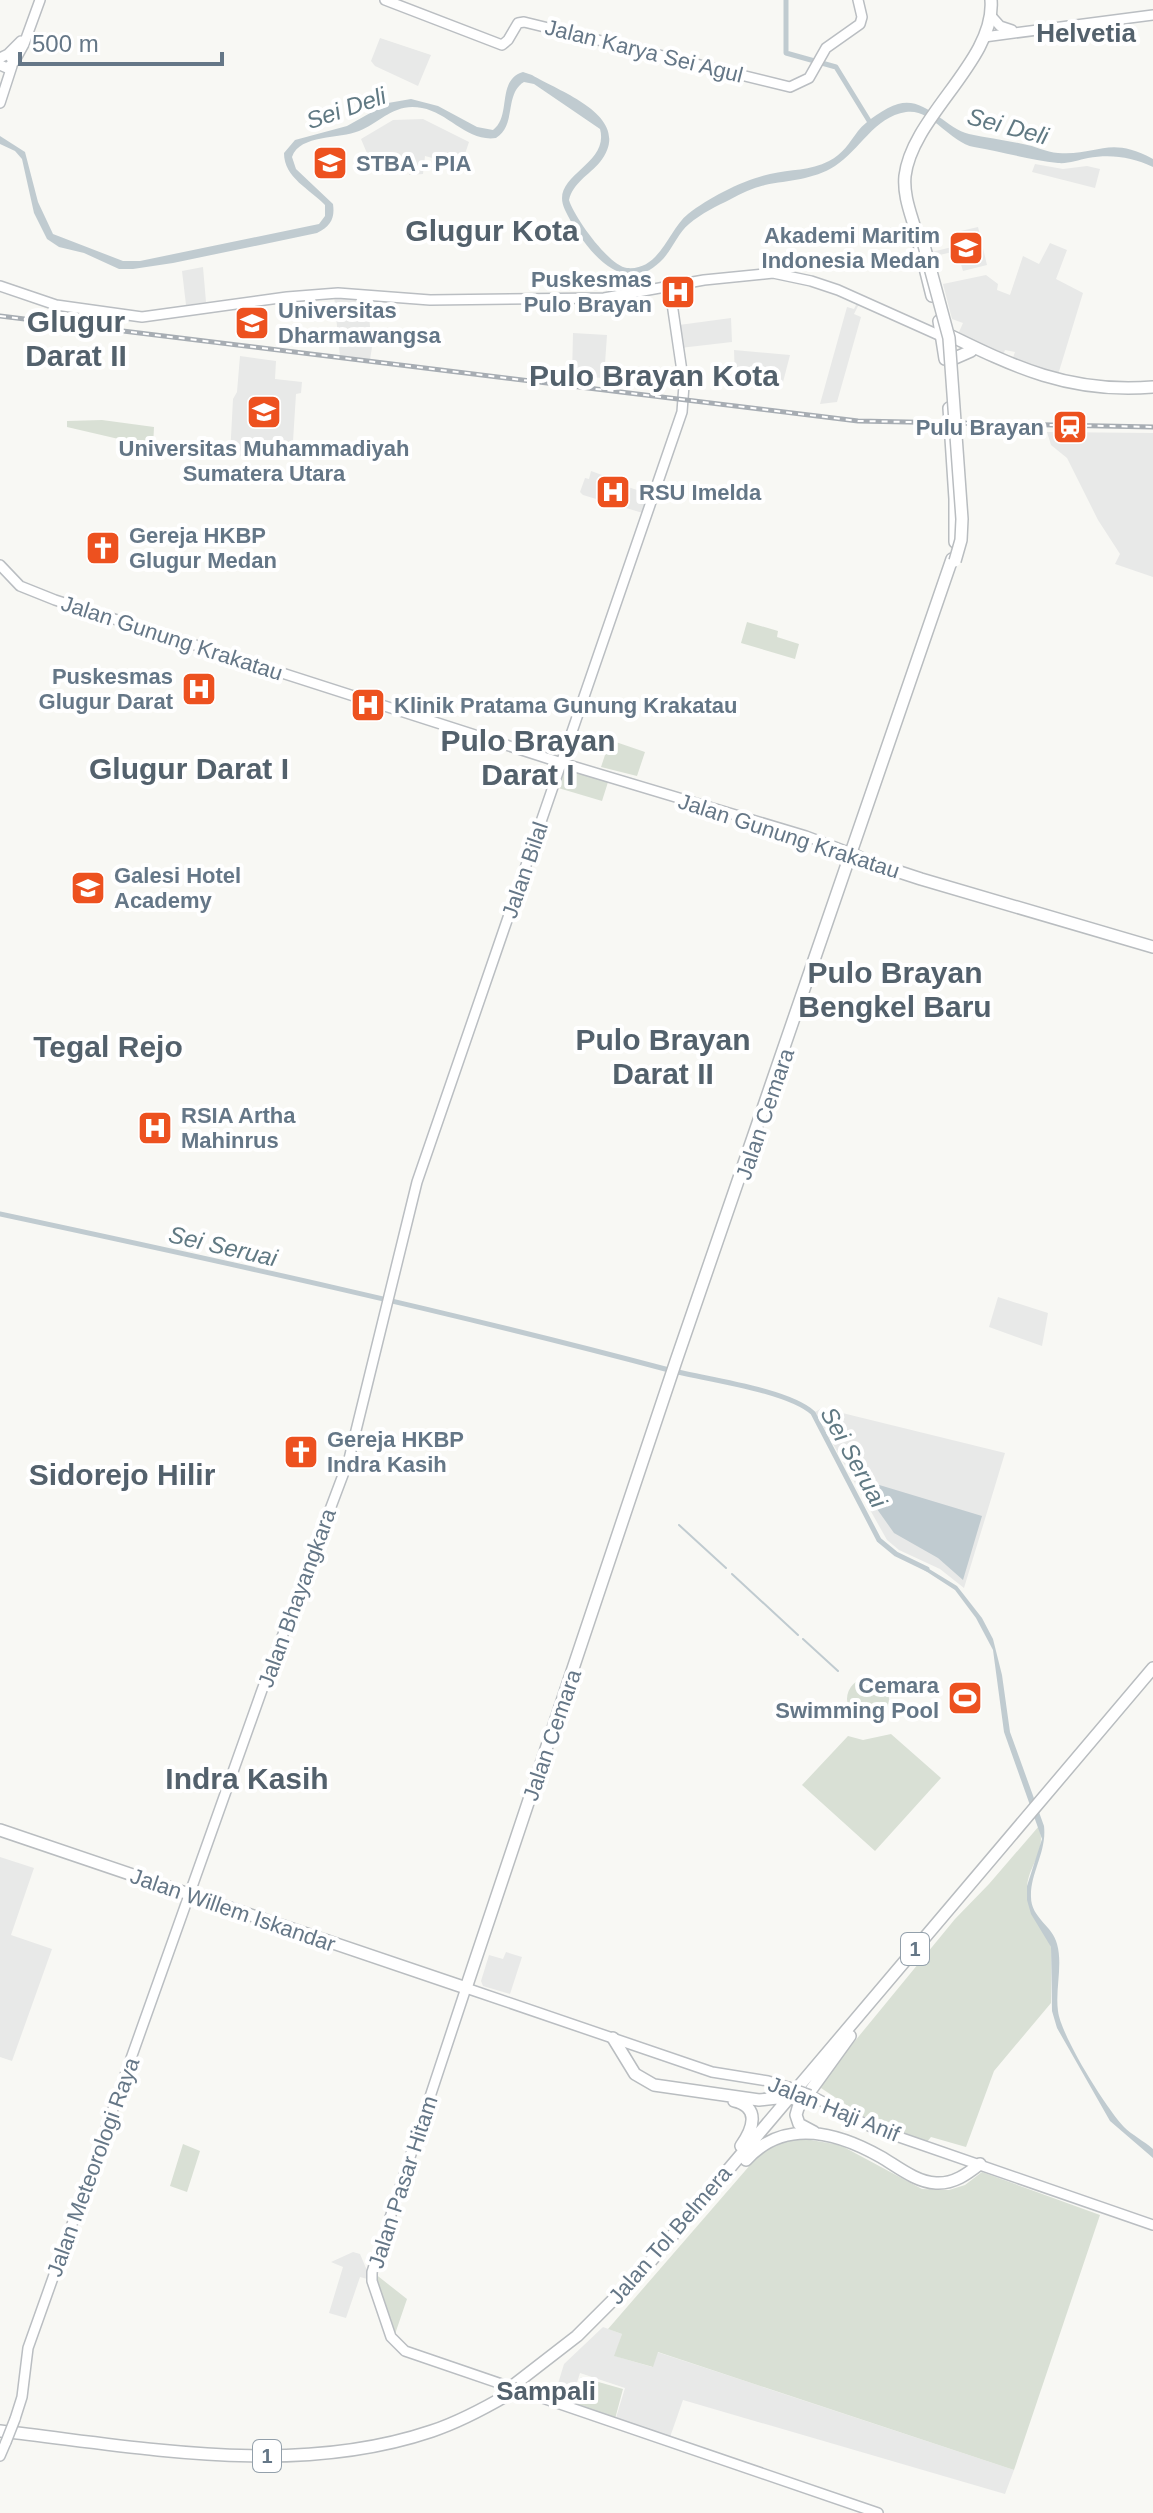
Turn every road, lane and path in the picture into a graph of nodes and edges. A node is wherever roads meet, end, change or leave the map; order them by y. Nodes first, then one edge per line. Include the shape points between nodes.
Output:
1 (38, 0) edge
2 (385, 0) edge
3 (858, 0) edge
4 (992, 10) edge
5 (1153, 15) edge
6 (1017, 31) junction
7 (987, 35) junction
8 (5, 59) edge
9 (0, 89) edge
10 (0, 103) edge
11 (920, 237) junction
12 (0, 284) edge
13 (670, 285) junction
14 (404, 295) junction
15 (253, 300) junction
16 (945, 335) junction
17 (971, 351) junction
18 (955, 358) junction
19 (1153, 389) edge
20 (953, 392) junction
21 (953, 562) junction
22 (0, 565) edge
23 (563, 760) junction
24 (853, 852) junction
25 (1153, 945) edge
26 (387, 1302) joint
27 (1153, 1668) edge
28 (1153, 1676) edge
29 (1040, 1805) junction
30 (1031, 1816) junction
31 (0, 1830) edge
32 (188, 1892) junction
33 (466, 1988) junction
34 (876, 1995) junction
35 (861, 2021) junction
36 (608, 2037) junction
37 (975, 2162) junction
38 (695, 2216) junction
39 (683, 2223) junction
40 (1153, 2225) edge
41 (513, 2389) junction
42 (2, 2433) edge
43 (0, 2456) edge
44 (878, 2513) edge

1 - 8 main road via 26,39
2 - 3 main road, Jalan Karya Sei Agul via 502,45 524,22 787,87 813,74 830,44 862,21
4 - 6 main road via 1000,26
4 - 7 highway
5 - 6 main road
6 - 7 main road
7 - 11 highway via 911,153 906,198
8 - 9 main road
8 - 10 main road
11 - 16 highway
11 - 21 highway, bridge via 953,368 962,519
12 - 15 main road via 56,305 137,317
13 - 14 main road via 604,298
13 - 16 main road via 733,273 788,274
13 - 23 main road, Jalan Bilal via 684,400
14 - 15 main road via 338,293
14 - 15 main road via 321,288
16 - 17 highway
16 - 18 highway, Jalan Cemara
16 - 19 highway via 1055,380
16 - 20 highway, Jalan Cemara
17 - 18 highway
17 - 19 highway via 1054,383 1114,392
18 - 20 highway, Jalan Cemara
20 - 21 highway, Jalan Cemara
21 - 24 highway, Jalan Cemara
22 - 23 main road, Jalan Gunung Krakatau via 16,582 55,600
23 - 24 main road, Jalan Gunung Krakatau
23 - 26 main road, Jalan Bilal via 415,1187
24 - 25 highway, Jalan Gunung Krakatau
24 - 33 highway, Jalan Cemara
26 - 32 main road, Jalan Bhayangkara via 349,1459
27 - 29 highway, Jalan Tol Belmera / 1
28 - 29 highway, Jalan Tol Belmera / 1
29 - 30 highway, Jalan Tol Belmera / 1
30 - 34 highway, Jalan Tol Belmera / 1
30 - 35 highway, Jalan Tol Belmera / 1
31 - 32 highway, Jalan Willem Iskandar
32 - 33 highway, Jalan Willem Iskandar
32 - 42 main road, Jalan Meteorologi Raya, bridge via 27,2351 15,2419
33 - 36 main road, Jalan Haji Anif
33 - 44 main road, Jalan Pasar Hitam via 372,2278 389,2333 403,2350
34 - 36 highway via 775,2099 711,2095 648,2083 632,2071
34 - 39 highway, Jalan Tol Belmera / 1
35 - 37 highway via 801,2102 799,2124 862,2144 931,2181 959,2177
35 - 38 highway, Jalan Tol Belmera / 1
36 - 37 main road, Jalan Haji Anif, bridge via 712,2072 788,2087 873,2128
36 - 39 highway via 642,2084 739,2102 752,2113 747,2137
37 - 38 highway via 961,2178 935,2183 850,2142 785,2134 754,2151
37 - 40 main road, Jalan Haji Anif
38 - 41 highway, Jalan Tol Belmera / 1 via 598,2323
39 - 41 highway, Jalan Tol Belmera / 1 via 594,2320
41 - 42 highway, Jalan Tol Belmera / 1 via 428,2427 374,2442 313,2450 203,2448
42 - 43 main road, Jalan Meteorologi Raya

